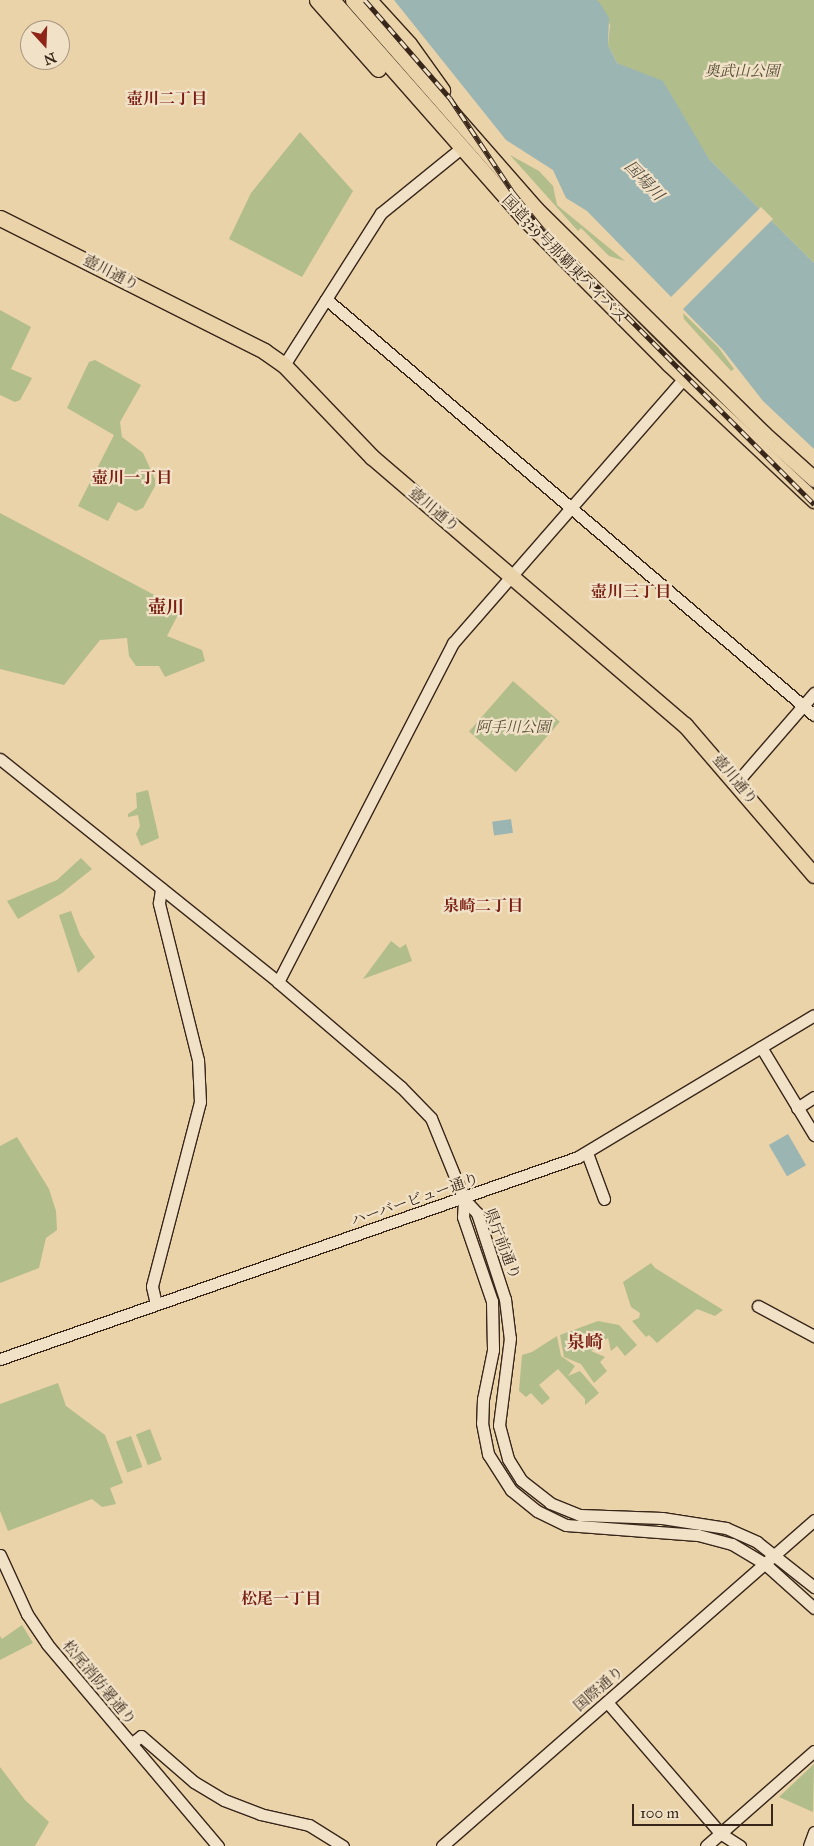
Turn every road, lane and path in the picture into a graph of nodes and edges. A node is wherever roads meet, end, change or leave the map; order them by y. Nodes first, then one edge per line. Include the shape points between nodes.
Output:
1 (317, 0) edge
2 (332, 0) edge
3 (353, 0) edge
4 (369, 0) edge
5 (466, 132) junction
6 (457, 146) junction
7 (0, 218) edge
8 (326, 299) junction
9 (284, 365) junction
10 (695, 365) junction
11 (683, 378) junction
12 (814, 479) edge
13 (814, 500) edge
14 (570, 507) junction
15 (510, 575) junction
16 (814, 693) edge
17 (803, 705) junction
18 (814, 715) edge
19 (0, 759) edge
20 (737, 782) junction
21 (814, 875) edge
22 (161, 888) junction
23 (278, 982) junction
24 (814, 1015) edge
25 (761, 1048) junction
26 (814, 1098) edge
27 (797, 1108) junction
28 (814, 1135) edge
29 (587, 1153) junction
30 (464, 1199) junction
31 (604, 1199) dead end
32 (156, 1304) junction
33 (758, 1306) dead end
34 (814, 1336) edge
35 (0, 1359) edge
36 (814, 1520) edge
37 (775, 1554) junction
38 (0, 1555) edge
39 (764, 1564) junction
40 (814, 1587) edge
41 (814, 1608) edge
42 (607, 1702) junction
43 (132, 1744) junction
44 (814, 1751) edge
45 (190, 1778) junction
46 (174, 1793) junction
47 (814, 1832) edge
48 (720, 1833) junction
49 (218, 1846) edge
50 (343, 1846) edge
51 (442, 1846) edge
52 (706, 1846) edge
53 (740, 1846) edge
54 (810, 1846) edge

1 - 6 highway via 422,116
2 - 6 highway, 国道329号那覇東バイパス
3 - 5 highway, 国道329号那覇東バイパス
4 - 5 highway via 409,44 447,97
5 - 10 highway, 国道329号那覇東バイパス via 593,268
6 - 8 street via 381,213
6 - 11 highway, 国道329号那覇東バイパス via 591,288
7 - 9 highway, 壺川通り via 264,351
8 - 9 street
8 - 14 street
9 - 15 highway, 壺川通り via 364,450
10 - 11 highway
10 - 12 highway, 国道329号那覇東バイパス
11 - 13 highway, 国道329号那覇東バイパス
11 - 14 street
14 - 15 street
14 - 17 street
15 - 20 highway, 壺川通り via 685,725
15 - 23 street via 463,629 440,664
16 - 17 street
17 - 18 street
17 - 20 street
19 - 22 street
20 - 21 highway, 壺川通り
22 - 23 street
22 - 32 street via 159,903 198,1060 200,1102 152,1286
23 - 30 street via 425,1111 440,1135
24 - 25 street, ハーバービュー通り
25 - 27 street
25 - 29 street, ハーバービュー通り
26 - 27 street
27 - 28 street
29 - 30 street, ハーバービュー通り
29 - 31 street
30 - 32 street, ハーバービュー通り
30 - 37 street, 県庁前通り via 477,1213 506,1299 510,1338 499,1425 508,1459 521,1480 545,1500 573,1513 713,1524 749,1537
30 - 39 street, 県庁前通り via 464,1217 493,1309 493,1350 483,1399 482,1423 488,1454 503,1481 524,1502 563,1524 594,1530 712,1537 740,1547
32 - 35 street, ハーバービュー通り
33 - 34 street
36 - 37 street, 国際通り
37 - 39 street, 国際通り
37 - 40 street, 県庁前通り
38 - 43 street, 松尾消防署通り via 36,1629
39 - 41 street, 県庁前通り
39 - 42 street, 国際通り
42 - 48 street
42 - 51 street, 国際通り
43 - 45 street, 松尾消防署通り via 141,1736
43 - 46 street
44 - 48 street
45 - 46 street
45 - 50 street, 松尾消防署通り via 233,1804 309,1825
46 - 49 street
47 - 54 street
48 - 52 street
48 - 53 street

